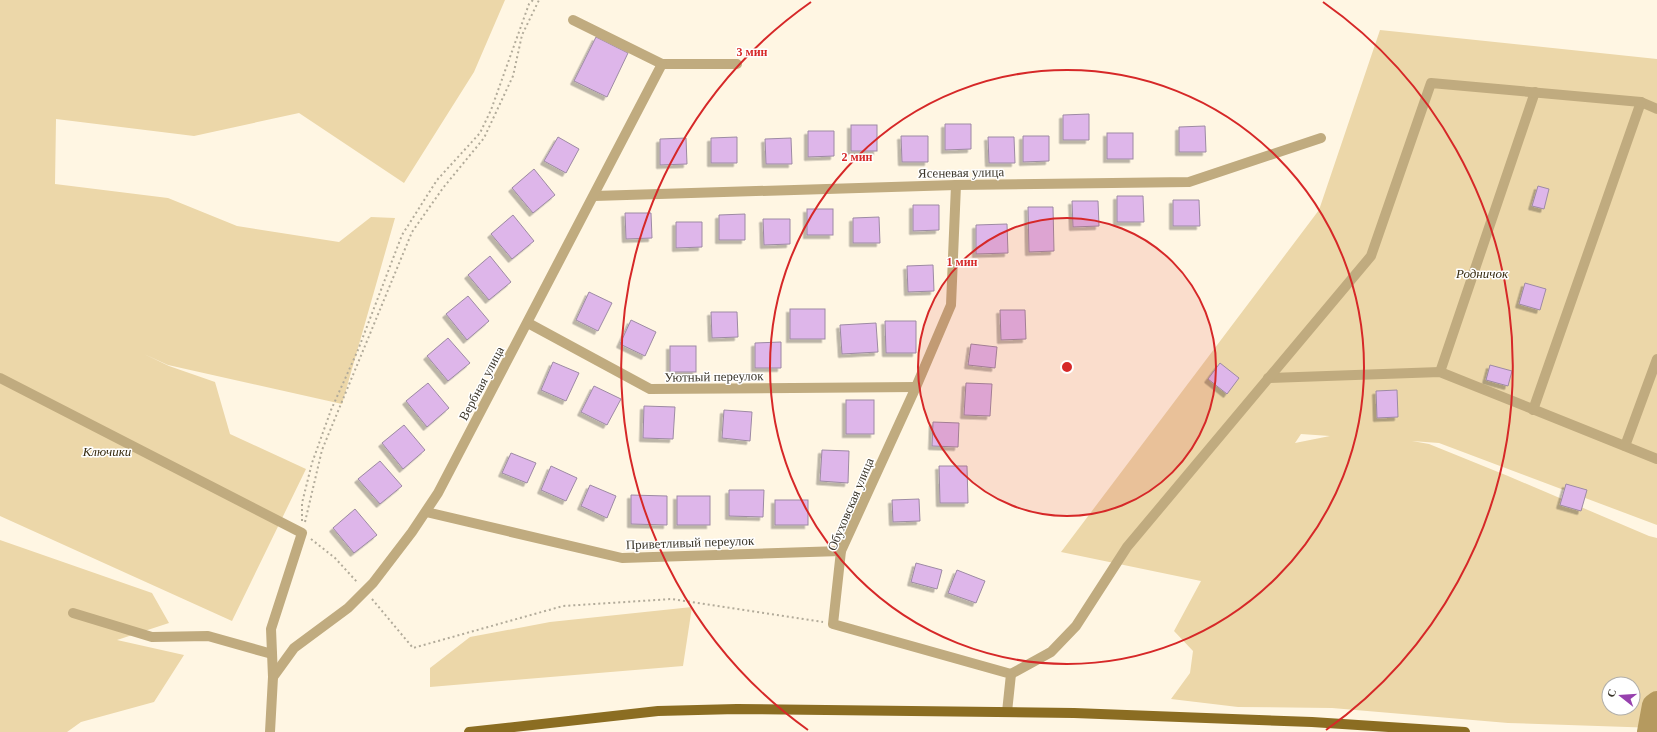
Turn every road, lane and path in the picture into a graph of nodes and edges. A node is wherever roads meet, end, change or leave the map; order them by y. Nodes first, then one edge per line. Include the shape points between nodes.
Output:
1 (533, 0) edge
2 (539, 0) edge
3 (573, 20) dead end
4 (662, 64) junction
5 (737, 64) dead end
6 (1535, 92) junction
7 (1641, 102) junction
8 (1657, 109) edge
9 (1322, 138) dead end
10 (956, 185) junction
11 (594, 196) junction
12 (528, 323) junction
13 (1657, 359) edge
14 (1440, 372) junction
15 (0, 378) edge
16 (1268, 378) junction
17 (916, 387) junction
18 (1534, 410) junction
19 (1625, 446) junction
20 (1657, 459) edge
21 (426, 512) junction
22 (302, 533) junction
23 (841, 551) junction
24 (365, 591) junction
25 (73, 613) dead end
26 (833, 624) junction
27 (272, 654) junction
28 (1011, 674) junction
29 (272, 677) junction
30 (1007, 712) junction
31 (270, 732) edge
32 (469, 732) edge
33 (1465, 732) edge

1 - 22 path via 529,4 491,110 480,133 437,180 402,235 312,463 302,503
2 - 22 path via 522,35 513,76 484,138 443,188 412,232 322,450
3 - 4 street
4 - 5 street
4 - 11 street, Вербная улица
6 - 7 street
6 - 14 street
6 - 16 street via 1431,83 1371,256
7 - 8 street
7 - 18 street
9 - 10 street, Ясеневая улица via 1189,182
10 - 11 street, Ясеневая улица
10 - 17 street, Обуховская улица via 951,305
11 - 12 street, Вербная улица
12 - 17 street, Уютный переулок via 650,389
12 - 21 street, Вербная улица
13 - 19 street
14 - 16 street
14 - 18 street
15 - 22 street
16 - 28 street via 1127,547 1076,626 1051,652
17 - 23 street, Обуховская улица
18 - 19 street
19 - 20 street
21 - 23 street, Приветливый переулок via 622,558
21 - 24 street, Вербная улица
22 - 24 path via 335,558
22 - 27 street via 271,629
23 - 26 street, Обуховская улица
24 - 26 path via 413,648 563,606 672,599
24 - 29 street, Вербная улица via 348,608 294,648
25 - 27 street via 152,637 208,636
26 - 28 street
27 - 29 street
28 - 30 street
29 - 31 street
30 - 32 main road via 745,709 658,711
30 - 33 main road via 1312,722

